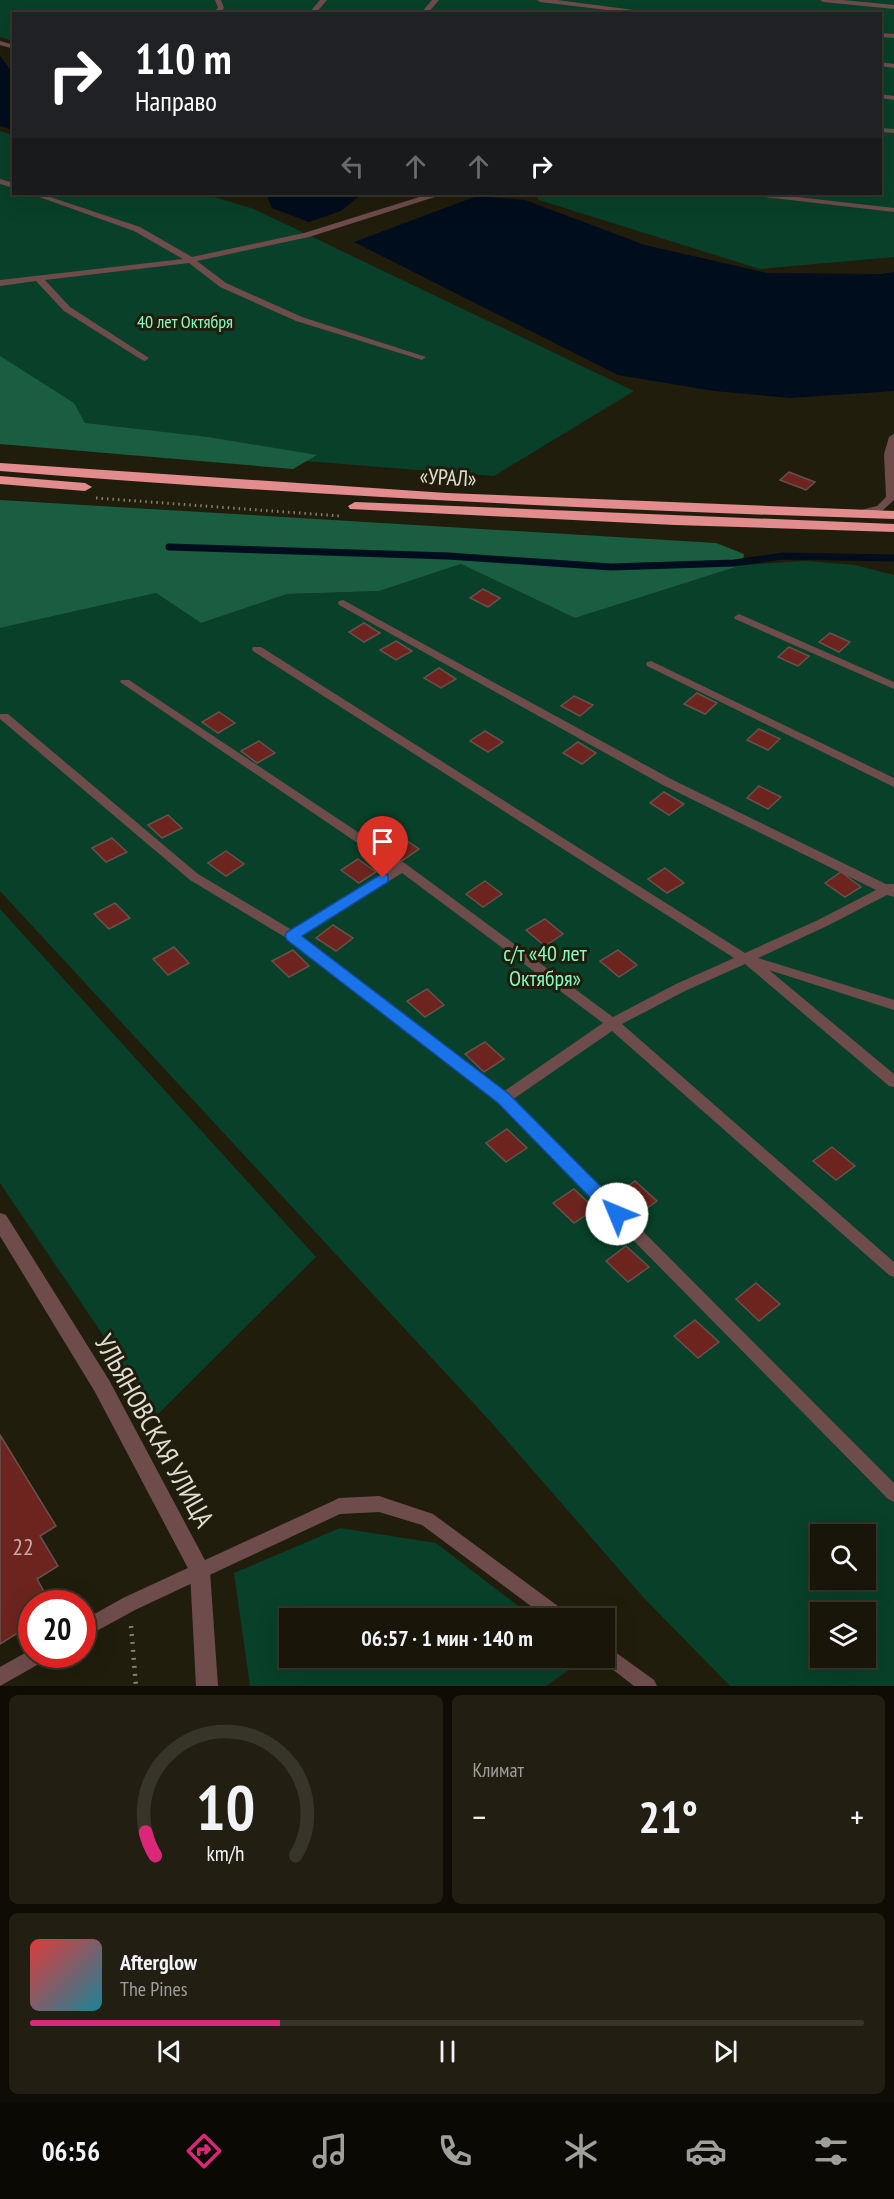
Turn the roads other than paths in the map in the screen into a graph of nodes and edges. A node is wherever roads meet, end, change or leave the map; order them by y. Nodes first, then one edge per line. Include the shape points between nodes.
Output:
1 (324, 0) edge
2 (436, 0) edge
3 (540, 0) edge
4 (823, 0) edge
5 (894, 7) edge
6 (638, 10) edge
7 (313, 12) edge
8 (425, 12) edge
9 (38, 195) edge
10 (432, 195) edge
11 (764, 195) edge
12 (894, 210) edge
13 (191, 260) junction
14 (38, 278) junction
15 (0, 283) edge
16 (423, 357) dead end
17 (145, 358) dead end
18 (894, 437) edge
19 (0, 467) edge
20 (0, 480) edge
21 (893, 489) edge
22 (854, 514) junction
23 (894, 515) edge
24 (894, 528) edge
25 (343, 603) dead end
26 (739, 617) dead end
27 (257, 649) dead end
28 (651, 664) dead end
29 (125, 682) dead end
30 (894, 686) edge
31 (4, 717) dead end
32 (894, 783) edge
33 (402, 867) junction
34 (891, 889) edge
35 (292, 936) junction
36 (744, 958) junction
37 (894, 1005) edge
38 (613, 1024) junction
39 (894, 1082) edge
40 (503, 1099) junction
41 (0, 1220) edge
42 (894, 1271) edge
43 (894, 1494) edge
44 (200, 1571) junction
45 (547, 1608) edge
46 (96, 1623) edge
47 (615, 1660) edge
48 (18, 1667) edge
49 (0, 1677) edge
50 (207, 1686) edge
51 (648, 1686) edge

1 - 7 lane
2 - 8 lane
3 - 6 lane
4 - 5 lane
9 - 13 lane via 137,229
10 - 13 lane via 306,235
11 - 12 lane
13 - 14 lane
13 - 16 lane via 223,285 299,319
14 - 15 lane
14 - 17 lane via 67,309
18 - 21 lane via 889,454
19 - 22 highway, «УРАЛ» via 208,485 471,500
20 - 24 highway, «УРАЛ» via 470,513
21 - 22 lane via 886,505
22 - 23 highway, «УРАЛ»
25 - 34 lane via 667,782
26 - 30 lane
27 - 36 lane
28 - 32 lane
29 - 33 lane
31 - 35 lane via 194,877
33 - 35 lane
33 - 38 lane
34 - 36 lane via 790,940
35 - 40 lane
36 - 37 lane
36 - 38 lane
36 - 39 lane
38 - 40 lane
38 - 42 lane
40 - 43 lane
41 - 44 street, УЛЬЯНОВСКАЯ УЛИЦА via 102,1386
44 - 45 lane via 339,1506 379,1504 427,1519
44 - 46 lane
44 - 50 street, УЛЬЯНОВСКАЯ УЛИЦА
47 - 51 lane
48 - 49 lane

